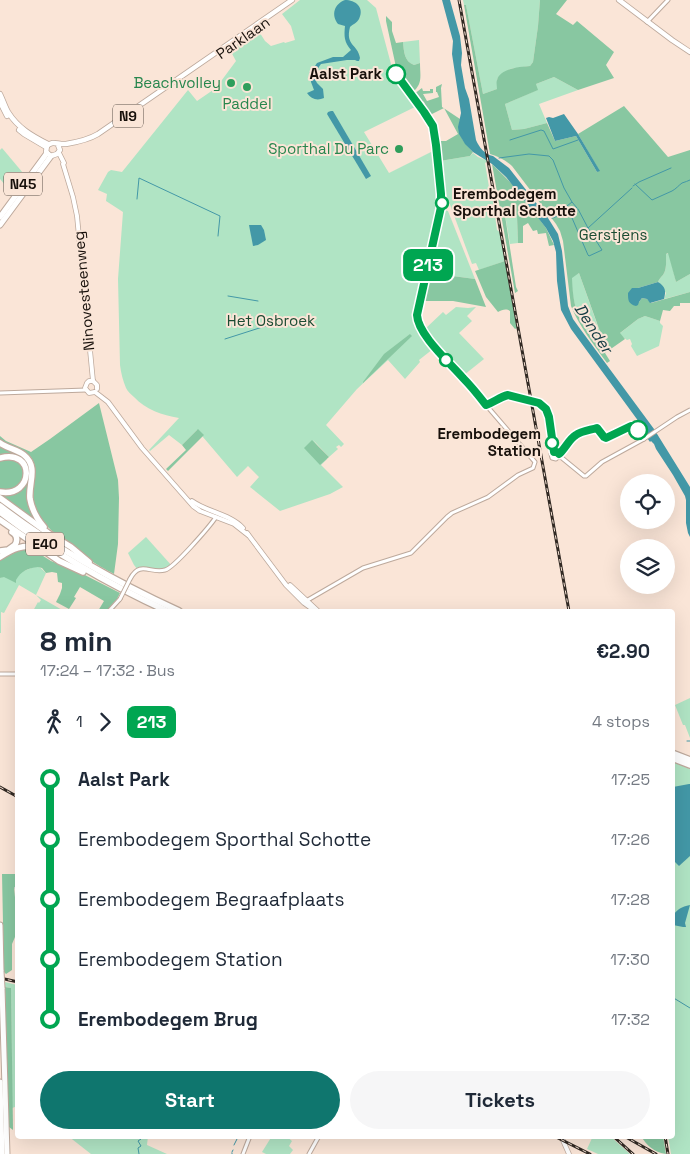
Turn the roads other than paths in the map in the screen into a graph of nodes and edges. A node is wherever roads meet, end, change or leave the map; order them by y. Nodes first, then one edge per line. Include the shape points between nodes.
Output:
1 (292, 0) edge
2 (297, 0) edge
3 (619, 0) edge
4 (668, 0) edge
5 (648, 22) junction
6 (690, 52) edge
7 (0, 94) edge
8 (0, 102) edge
9 (53, 150) junction
10 (0, 216) edge
11 (0, 225) edge
12 (91, 381) junction
13 (86, 388) junction
14 (96, 390) junction
15 (0, 392) edge
16 (494, 402) junction
17 (690, 410) edge
18 (492, 411) junction
19 (645, 439) junction
20 (0, 444) edge
21 (554, 452) junction
22 (559, 455) junction
23 (0, 458) edge
24 (0, 492) edge
25 (0, 498) edge
26 (0, 506) edge
27 (0, 512) edge
28 (215, 516) junction
29 (0, 520) edge
30 (8, 526) junction
31 (48, 533) junction
32 (43, 550) junction
33 (0, 551) edge
34 (0, 557) edge
35 (91, 570) junction
36 (306, 603) junction
37 (111, 609) edge
38 (163, 609) edge
39 (175, 609) edge
40 (314, 609) edge
41 (15, 674) edge
42 (0, 676) edge
43 (677, 757) edge
44 (690, 760) edge
45 (690, 765) edge
46 (0, 926) edge
47 (0, 1082) edge
48 (249, 1139) edge
49 (317, 1139) edge
50 (563, 1139) edge
51 (2, 1154) edge
52 (7, 1154) edge
53 (243, 1154) edge
54 (309, 1154) edge
55 (569, 1154) edge

1 - 9 main road, Parklaan / N9 via 98,134
2 - 9 main road, Parklaan / N9 via 97,138
3 - 5 main road
4 - 5 street
5 - 6 main road
7 - 9 main road via 18,125
8 - 9 main road via 18,129
9 - 10 highway, N45
9 - 11 highway, N45
9 - 12 main road, Ninovesteenweg via 63,164 77,216
12 - 13 main road via 86,383
12 - 14 main road via 96,383
13 - 14 main road via 91,393
13 - 15 street
14 - 28 main road via 196,508
16 - 18 street
16 - 18 street via 486,405
16 - 21 street, bridge via 508,395 544,407 549,414
17 - 19 street
18 - 36 street via 535,462 534,467 488,497 447,517 410,553 363,568
19 - 22 street via 602,462 586,476
19 - 22 street via 634,426 606,438 597,428 576,434
20 - 31 highway via 24,455 31,463 31,502 34,513
21 - 22 street
21 - 22 street via 552,458
23 - 24 highway via 18,459 25,465 27,473 18,489
25 - 31 highway
26 - 35 highway, E40
27 - 35 highway, E40 via 38,540
28 - 36 main road via 239,524 286,585
28 - 37 street, bridge via 170,567 161,570 143,568 135,572
29 - 30 highway
30 - 32 highway
30 - 33 highway via 15,534 16,542 11,549
31 - 35 highway via 90,563
32 - 34 highway via 24,546
32 - 35 highway via 69,566 84,572
35 - 38 highway, E40
35 - 39 highway, E40
36 - 40 main road
41 - 42 street
43 - 44 highway
43 - 45 highway
46 - 52 highway, bridge
47 - 51 highway
48 - 53 street
49 - 54 street
50 - 55 main road

